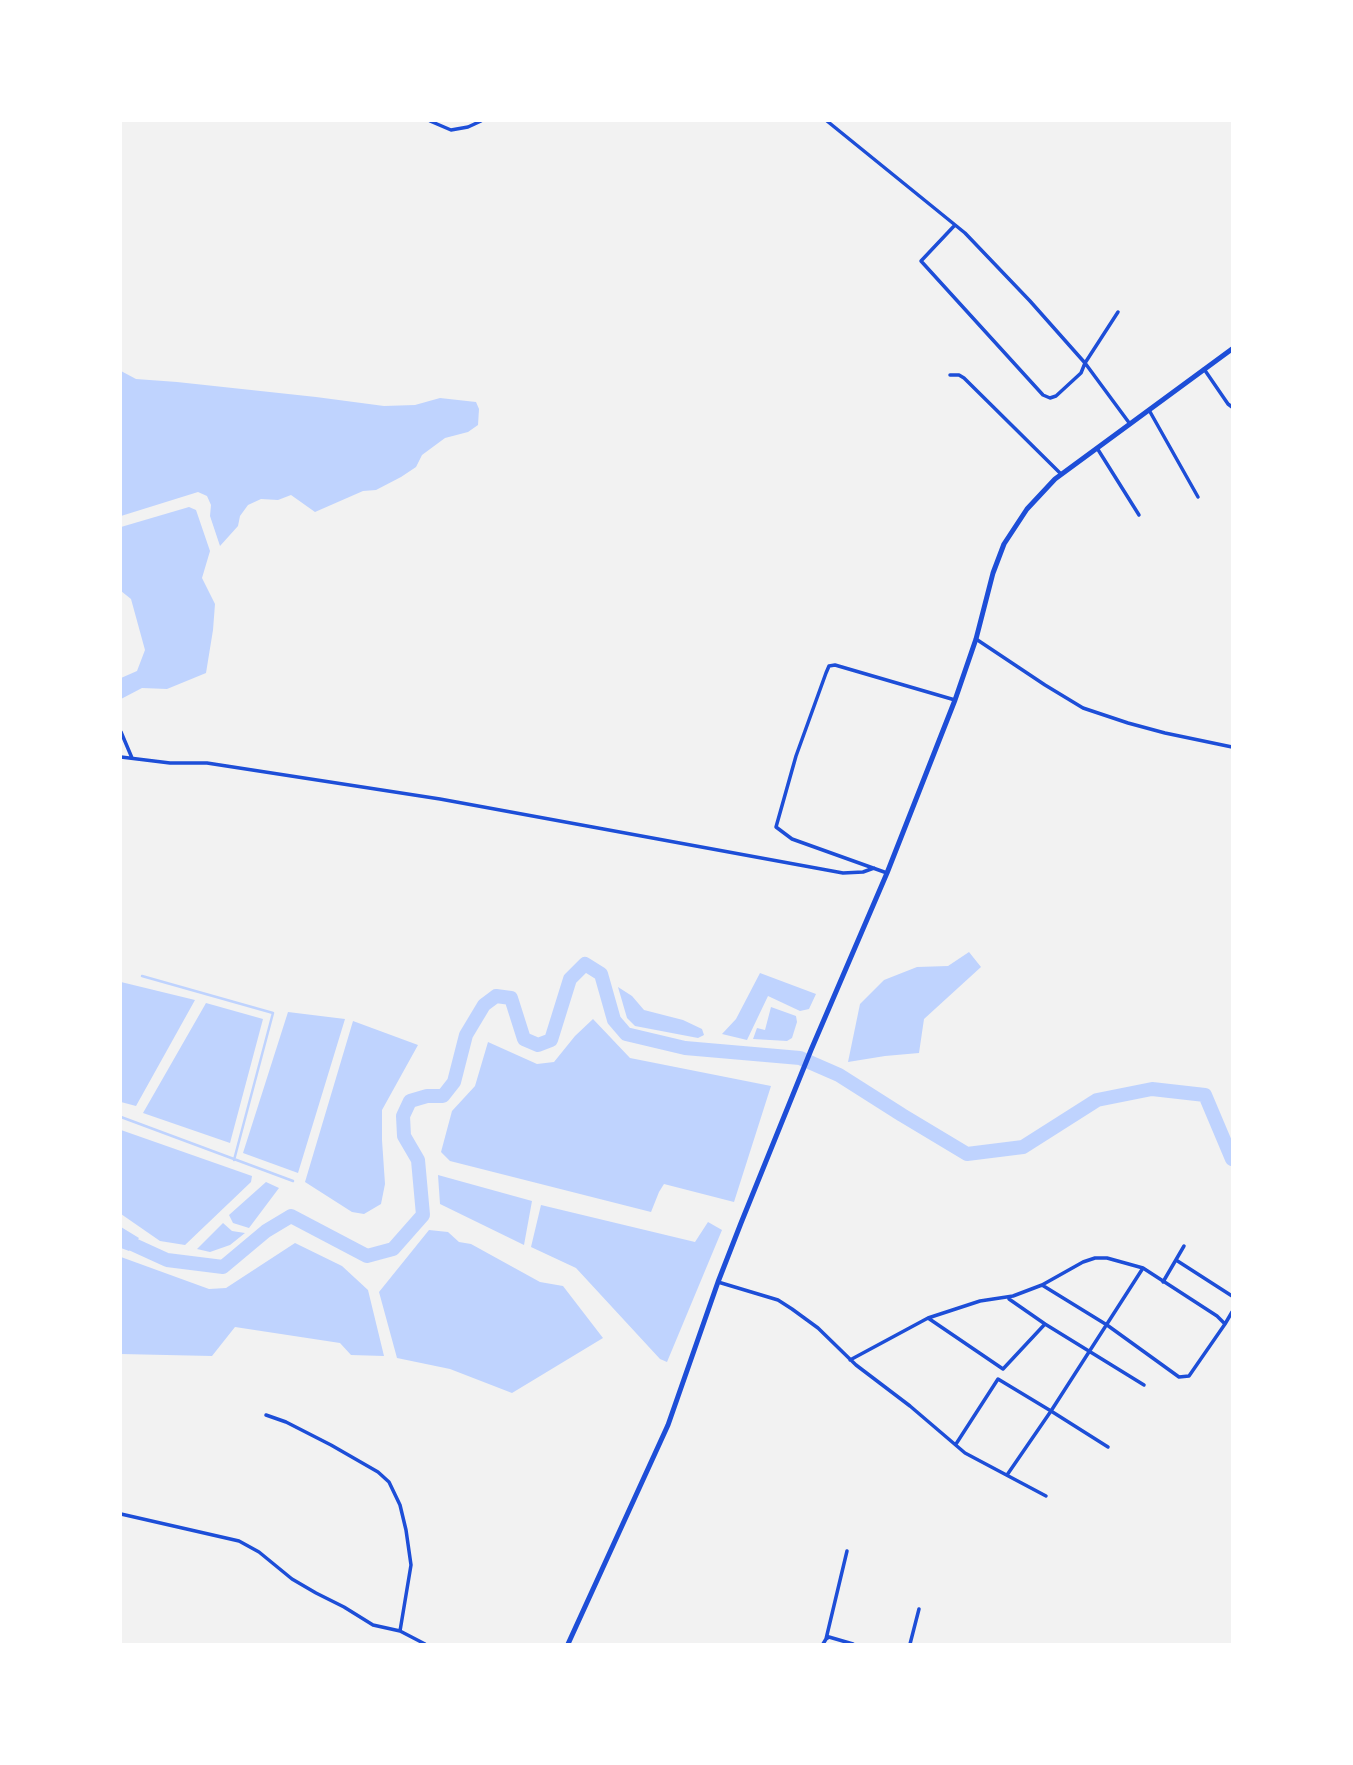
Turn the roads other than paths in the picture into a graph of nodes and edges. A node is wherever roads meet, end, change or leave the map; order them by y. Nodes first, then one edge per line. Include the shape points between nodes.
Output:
1 (430, 121) edge
2 (481, 121) edge
3 (827, 121) edge
4 (955, 225) junction
5 (1118, 312) dead end
6 (1232, 349) edge
7 (1085, 363) junction
8 (1204, 369) junction
9 (950, 375) dead end
10 (1232, 407) edge
11 (1150, 410) junction
12 (1130, 424) junction
13 (1097, 447) junction
14 (1061, 474) junction
15 (1198, 498) dead end
16 (1139, 515) dead end
17 (976, 639) junction
18 (955, 700) junction
19 (121, 732) edge
20 (1232, 747) edge
21 (121, 757) edge
22 (132, 758) junction
23 (874, 868) junction
24 (887, 873) junction
25 (1184, 1246) dead end
26 (1176, 1260) junction
27 (1143, 1268) junction
28 (718, 1282) junction
29 (1163, 1282) junction
30 (1042, 1285) junction
31 (1232, 1296) edge
32 (1007, 1297) junction
33 (1232, 1312) edge
34 (928, 1318) junction
35 (1045, 1324) junction
36 (1225, 1324) junction
37 (1107, 1325) junction
38 (1089, 1352) junction
39 (850, 1360) junction
40 (1003, 1369) junction
41 (998, 1378) junction
42 (1144, 1385) dead end
43 (1051, 1411) junction
44 (265, 1415) dead end
45 (955, 1445) junction
46 (1108, 1447) dead end
47 (1007, 1475) junction
48 (1046, 1496) dead end
49 (121, 1514) edge
50 (847, 1551) dead end
51 (919, 1609) dead end
52 (400, 1632) junction
53 (826, 1639) junction
54 (425, 1644) edge
55 (568, 1644) edge
56 (823, 1644) edge
57 (853, 1644) edge
58 (910, 1644) edge

1 - 2 street via 451,130
3 - 4 street
4 - 7 street
4 - 7 street via 921,261 1035,387 1050,398 1056,396 1081,373
5 - 7 street
6 - 8 main road
7 - 12 street
8 - 10 street
8 - 11 main road
9 - 14 street via 964,378
11 - 12 main road
11 - 15 street
12 - 13 main road
13 - 14 main road
13 - 16 street
14 - 17 main road via 1027,509 1004,544
17 - 18 main road
17 - 20 street via 1083,708
18 - 23 street via 829,666 776,827 792,839
18 - 24 main road
19 - 22 street
21 - 22 street
22 - 23 street via 207,764 440,799 842,873
23 - 24 street
24 - 28 main road
25 - 26 street
26 - 29 street
26 - 31 street
27 - 29 street
27 - 30 street via 1095,1258
27 - 37 street
28 - 39 street via 778,1300 818,1328
28 - 55 main road via 668,1425
29 - 36 street
30 - 32 street
30 - 37 street
32 - 34 street
32 - 35 street
33 - 36 street
34 - 39 street
34 - 40 street
35 - 38 street
35 - 40 street
36 - 37 street via 1189,1376 1179,1377
37 - 38 street
38 - 42 street
38 - 43 street
39 - 45 street
40 - 41 street
41 - 43 street
41 - 45 street
43 - 46 street
43 - 47 street
44 - 52 street via 331,1446 390,1482 407,1530 411,1566
45 - 47 street
47 - 48 street
49 - 52 street via 239,1541 316,1593 373,1625
50 - 53 street
51 - 58 street
52 - 54 street
53 - 56 street
53 - 57 street

